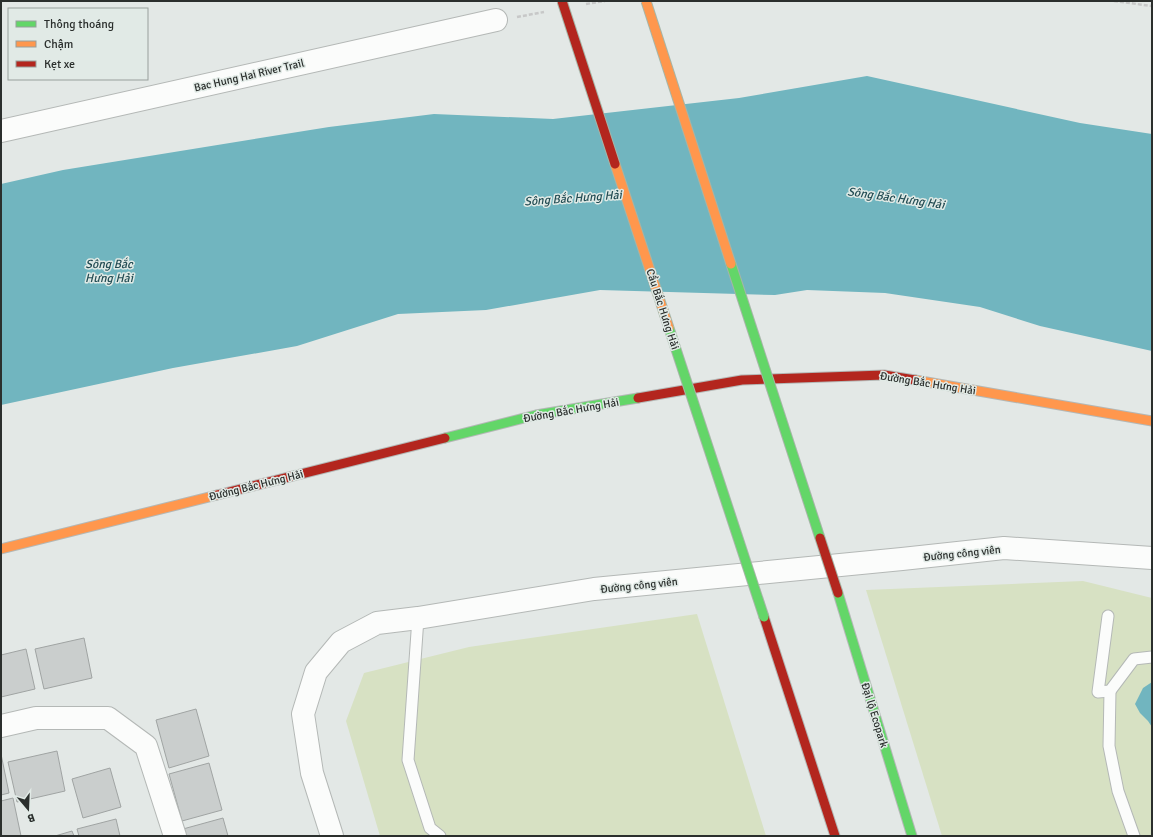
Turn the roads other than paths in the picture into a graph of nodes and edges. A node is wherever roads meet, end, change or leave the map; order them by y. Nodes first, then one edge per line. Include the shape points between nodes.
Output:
1 (562, 1) edge
2 (646, 1) edge
3 (496, 20) dead end
4 (1, 131) edge
5 (1152, 421) edge
6 (1, 549) edge
7 (1152, 558) edge
8 (1108, 616) dead end
9 (418, 618) junction
10 (1152, 657) edge
11 (1110, 691) junction
12 (1, 726) edge
13 (175, 836) edge
14 (332, 836) edge
15 (440, 836) edge
16 (834, 836) edge
17 (912, 836) edge
18 (1134, 836) edge

1 - 16 main road, Cầu Bắc Hưng Hải, bridge
2 - 17 main road, Đại lộ Ecopark, bridge via 838,593
3 - 4 street, Bac Hung Hai River Trail
5 - 6 main road, Đường Bắc Hưng Hải via 884,374 742,380 536,415
7 - 9 street, Đường công viên via 1004,548 594,589
8 - 11 lane via 1098,692
9 - 14 street, Đường công viên via 377,623 341,642 316,672 303,714 312,773
9 - 15 lane via 408,760 430,828
10 - 11 lane via 1134,659
11 - 18 lane via 1109,746 1118,791
12 - 13 street via 36,718 108,718 146,746

